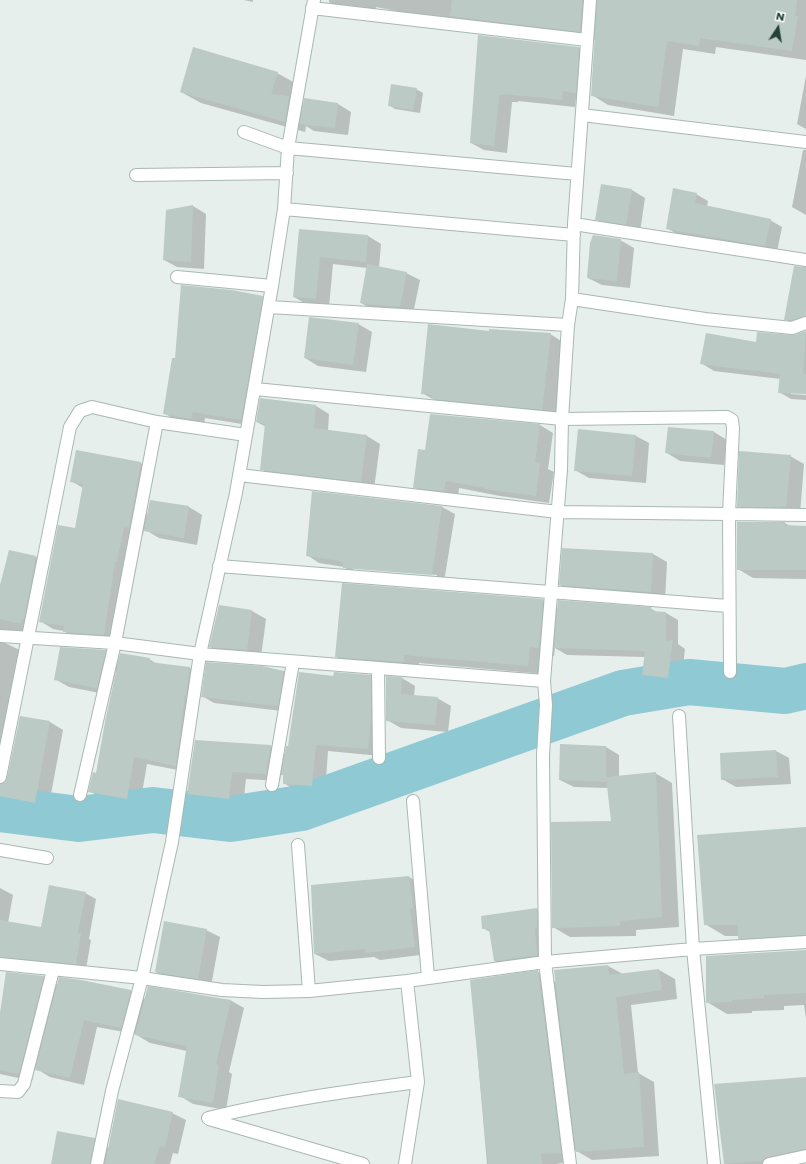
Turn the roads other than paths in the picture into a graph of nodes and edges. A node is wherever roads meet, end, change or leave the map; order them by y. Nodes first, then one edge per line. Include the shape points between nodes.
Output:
1 (590, 0) edge
2 (313, 4) edge
3 (587, 40) junction
4 (582, 116) junction
5 (244, 132) dead end
6 (806, 142) edge
7 (288, 148) junction
8 (287, 173) junction
9 (577, 174) junction
10 (136, 175) dead end
11 (284, 209) junction
12 (574, 229) junction
13 (806, 260) edge
14 (176, 277) dead end
15 (272, 286) junction
16 (572, 299) junction
17 (269, 307) junction
18 (806, 323) edge
19 (568, 325) junction
20 (255, 389) junction
21 (562, 419) junction
22 (157, 422) junction
23 (246, 435) junction
24 (239, 475) junction
25 (558, 512) junction
26 (729, 514) junction
27 (806, 515) edge
28 (219, 566) junction
29 (552, 592) junction
30 (728, 606) junction
31 (0, 636) edge
32 (29, 638) junction
33 (115, 643) junction
34 (200, 654) junction
35 (293, 662) junction
36 (378, 669) junction
37 (730, 672) dead end
38 (544, 681) junction
39 (680, 716) dead end
40 (379, 758) dead end
41 (0, 777) edge
42 (272, 785) dead end
43 (80, 795) dead end
44 (413, 801) dead end
45 (298, 845) dead end
46 (0, 850) edge
47 (47, 858) dead end
48 (806, 942) edge
49 (693, 949) junction
50 (545, 962) junction
51 (0, 964) edge
52 (53, 970) junction
53 (428, 977) junction
54 (142, 978) junction
55 (407, 981) junction
56 (309, 991) junction
57 (418, 1082) junction
58 (0, 1091) edge
59 (806, 1156) edge
60 (96, 1164) edge
61 (363, 1164) edge
62 (405, 1164) edge
63 (570, 1164) edge
64 (714, 1164) edge
65 (769, 1164) edge

1 - 3 street
2 - 3 street
2 - 7 street
3 - 4 street
4 - 6 street
4 - 9 street
5 - 7 street
7 - 8 street
7 - 9 street
8 - 10 street
8 - 11 street
9 - 12 street
11 - 12 street
11 - 15 street
12 - 13 street
12 - 16 street
14 - 15 street
15 - 17 street
16 - 18 street via 705,319 792,328
16 - 19 street
17 - 19 street
17 - 20 street
19 - 21 street
20 - 21 street
20 - 23 street
21 - 25 street
21 - 26 street via 727,417 732,420 733,428
22 - 23 street
22 - 32 street via 92,407 80,411 70,427
22 - 33 street
23 - 24 street
24 - 25 street
24 - 28 street
25 - 26 street
25 - 29 street
26 - 27 street
26 - 30 street
28 - 29 street
28 - 34 street
29 - 30 street
29 - 38 street
30 - 37 street
31 - 32 street
32 - 33 street
32 - 41 street
33 - 34 street
33 - 43 street
34 - 35 street
34 - 54 street via 172,842
35 - 36 street
35 - 42 street
36 - 38 street
36 - 40 street
38 - 50 street
39 - 49 street
44 - 53 street
45 - 56 street
46 - 47 street
48 - 49 street
49 - 50 street
49 - 64 street
50 - 53 street
50 - 63 street
51 - 52 street
52 - 54 street
52 - 58 street via 24,1084 18,1092
53 - 55 street
54 - 56 street via 222,990
54 - 60 street
55 - 56 street
55 - 57 street
57 - 61 street via 312,1097 208,1118
57 - 62 street
59 - 65 street

